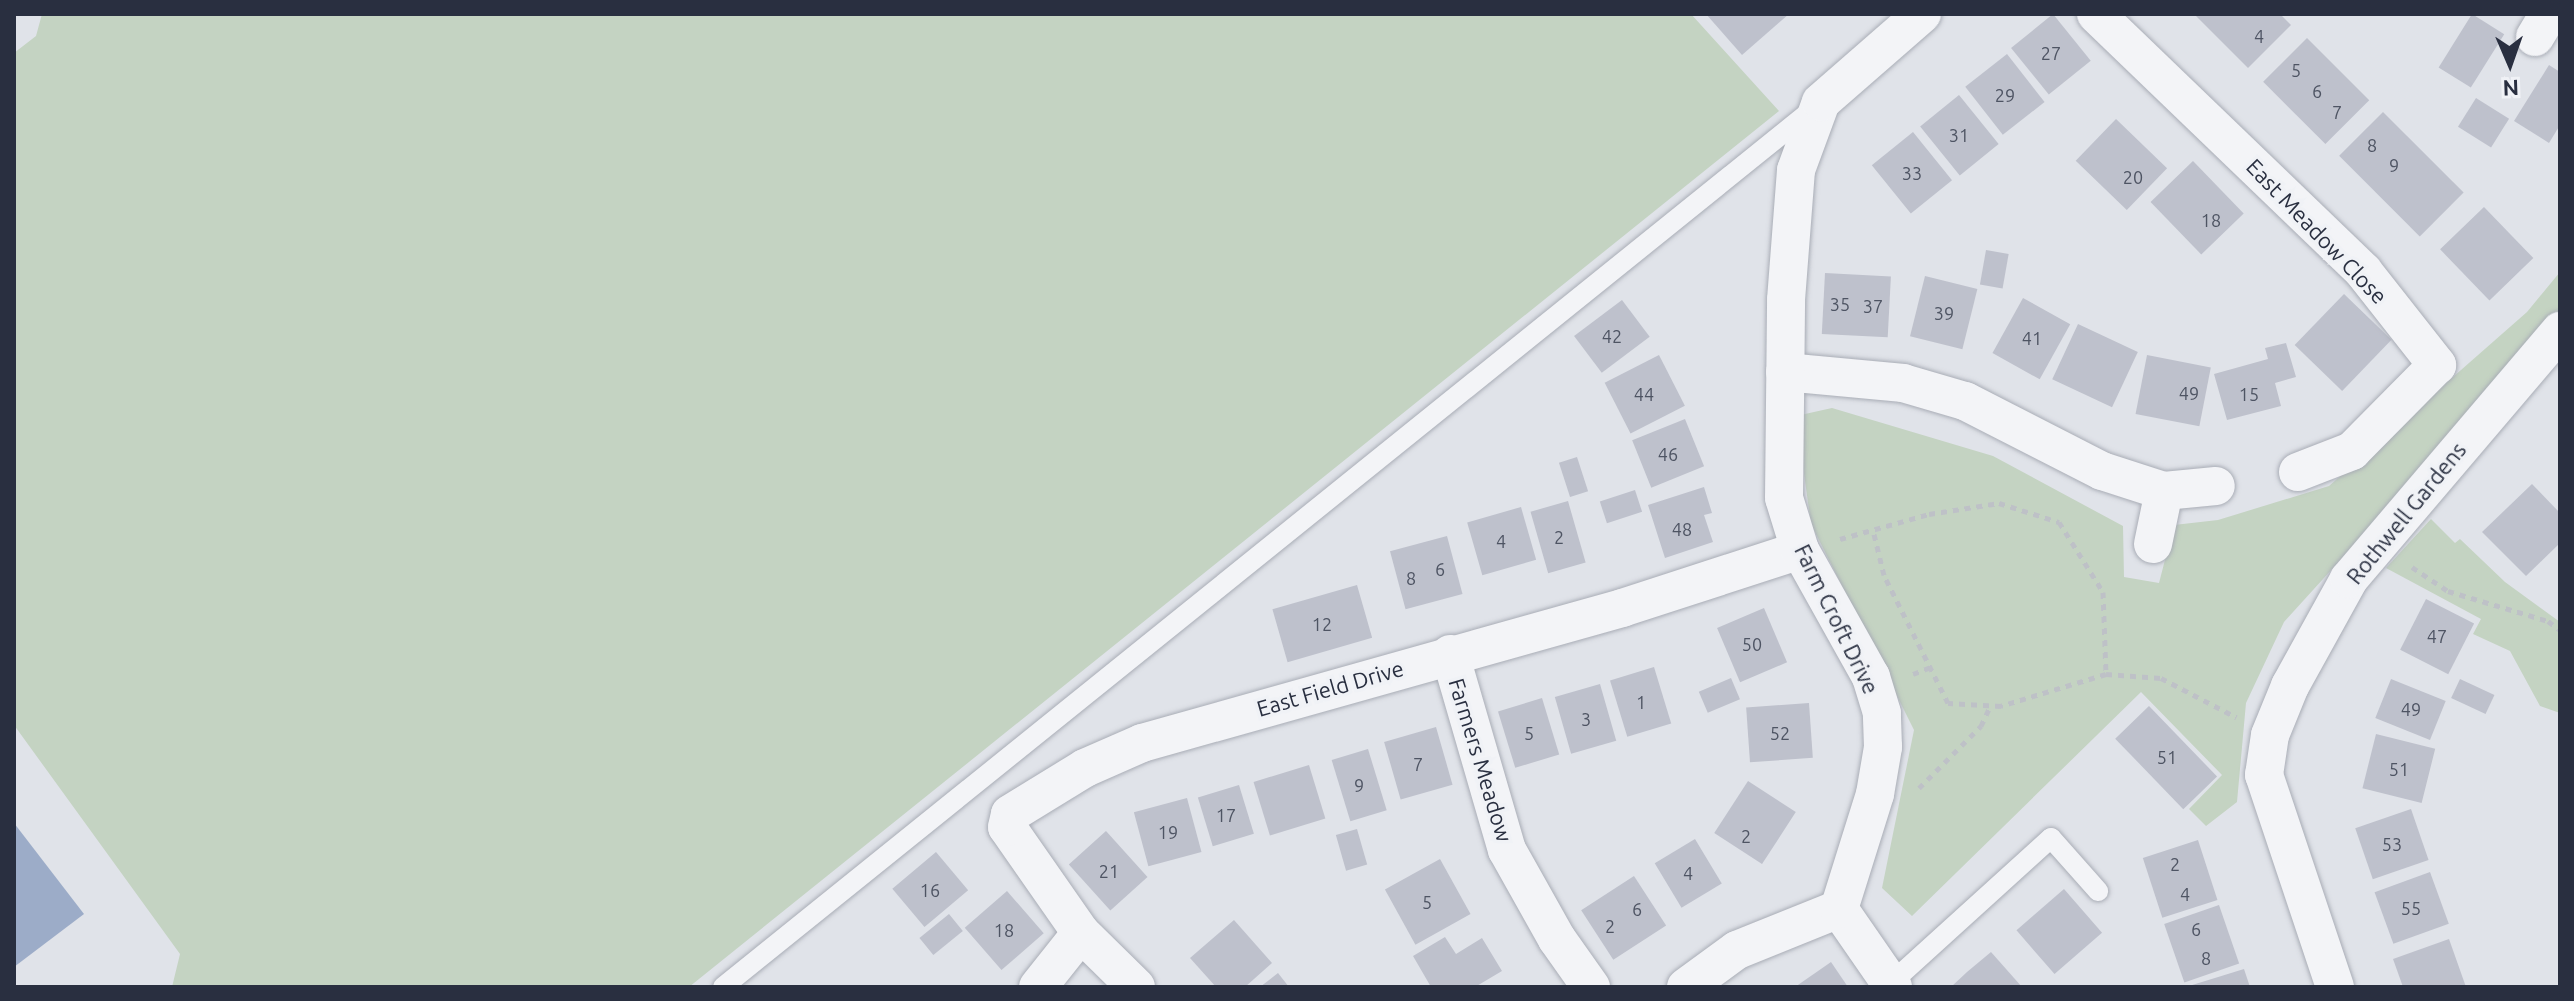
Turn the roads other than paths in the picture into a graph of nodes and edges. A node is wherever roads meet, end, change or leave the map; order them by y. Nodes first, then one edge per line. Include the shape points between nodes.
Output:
1 (1922, 14) edge
2 (2096, 14) edge
3 (1821, 102) junction
4 (2560, 331) edge
5 (1785, 372) junction
6 (2298, 472) dead end
7 (2216, 486) dead end
8 (2164, 491) junction
9 (2153, 544) dead end
10 (1800, 550) junction
11 (1450, 654) junction
12 (2098, 891) dead end
13 (1839, 909) junction
14 (1081, 933) junction
15 (1892, 985) edge
16 (723, 987) edge
17 (1038, 987) edge
18 (1136, 987) edge
19 (1591, 987) edge
20 (1686, 987) edge
21 (2335, 987) edge

1 - 3 street, Farm Croft Drive
2 - 6 street, East Meadow Close via 2363,271 2437,365 2352,451
3 - 5 street, Farm Croft Drive via 1796,170
3 - 16 lane
4 - 21 street, Rothwell Gardens via 2349,579 2290,686 2270,735 2264,775
5 - 8 street via 1888,380 1955,398 2102,471
5 - 10 street, Farm Croft Drive via 1784,498
7 - 8 street
8 - 9 street
10 - 11 street, East Field Drive via 1622,608
10 - 13 street, Farm Croft Drive via 1871,677 1882,713 1875,794
11 - 14 street, East Field Drive via 1142,743 1085,768 1010,814 1007,827
11 - 19 street, Farmers Meadow via 1507,850
12 - 15 lane via 2051,838
13 - 15 street
13 - 20 street via 1737,950
14 - 17 street
14 - 18 street, East Field Drive

